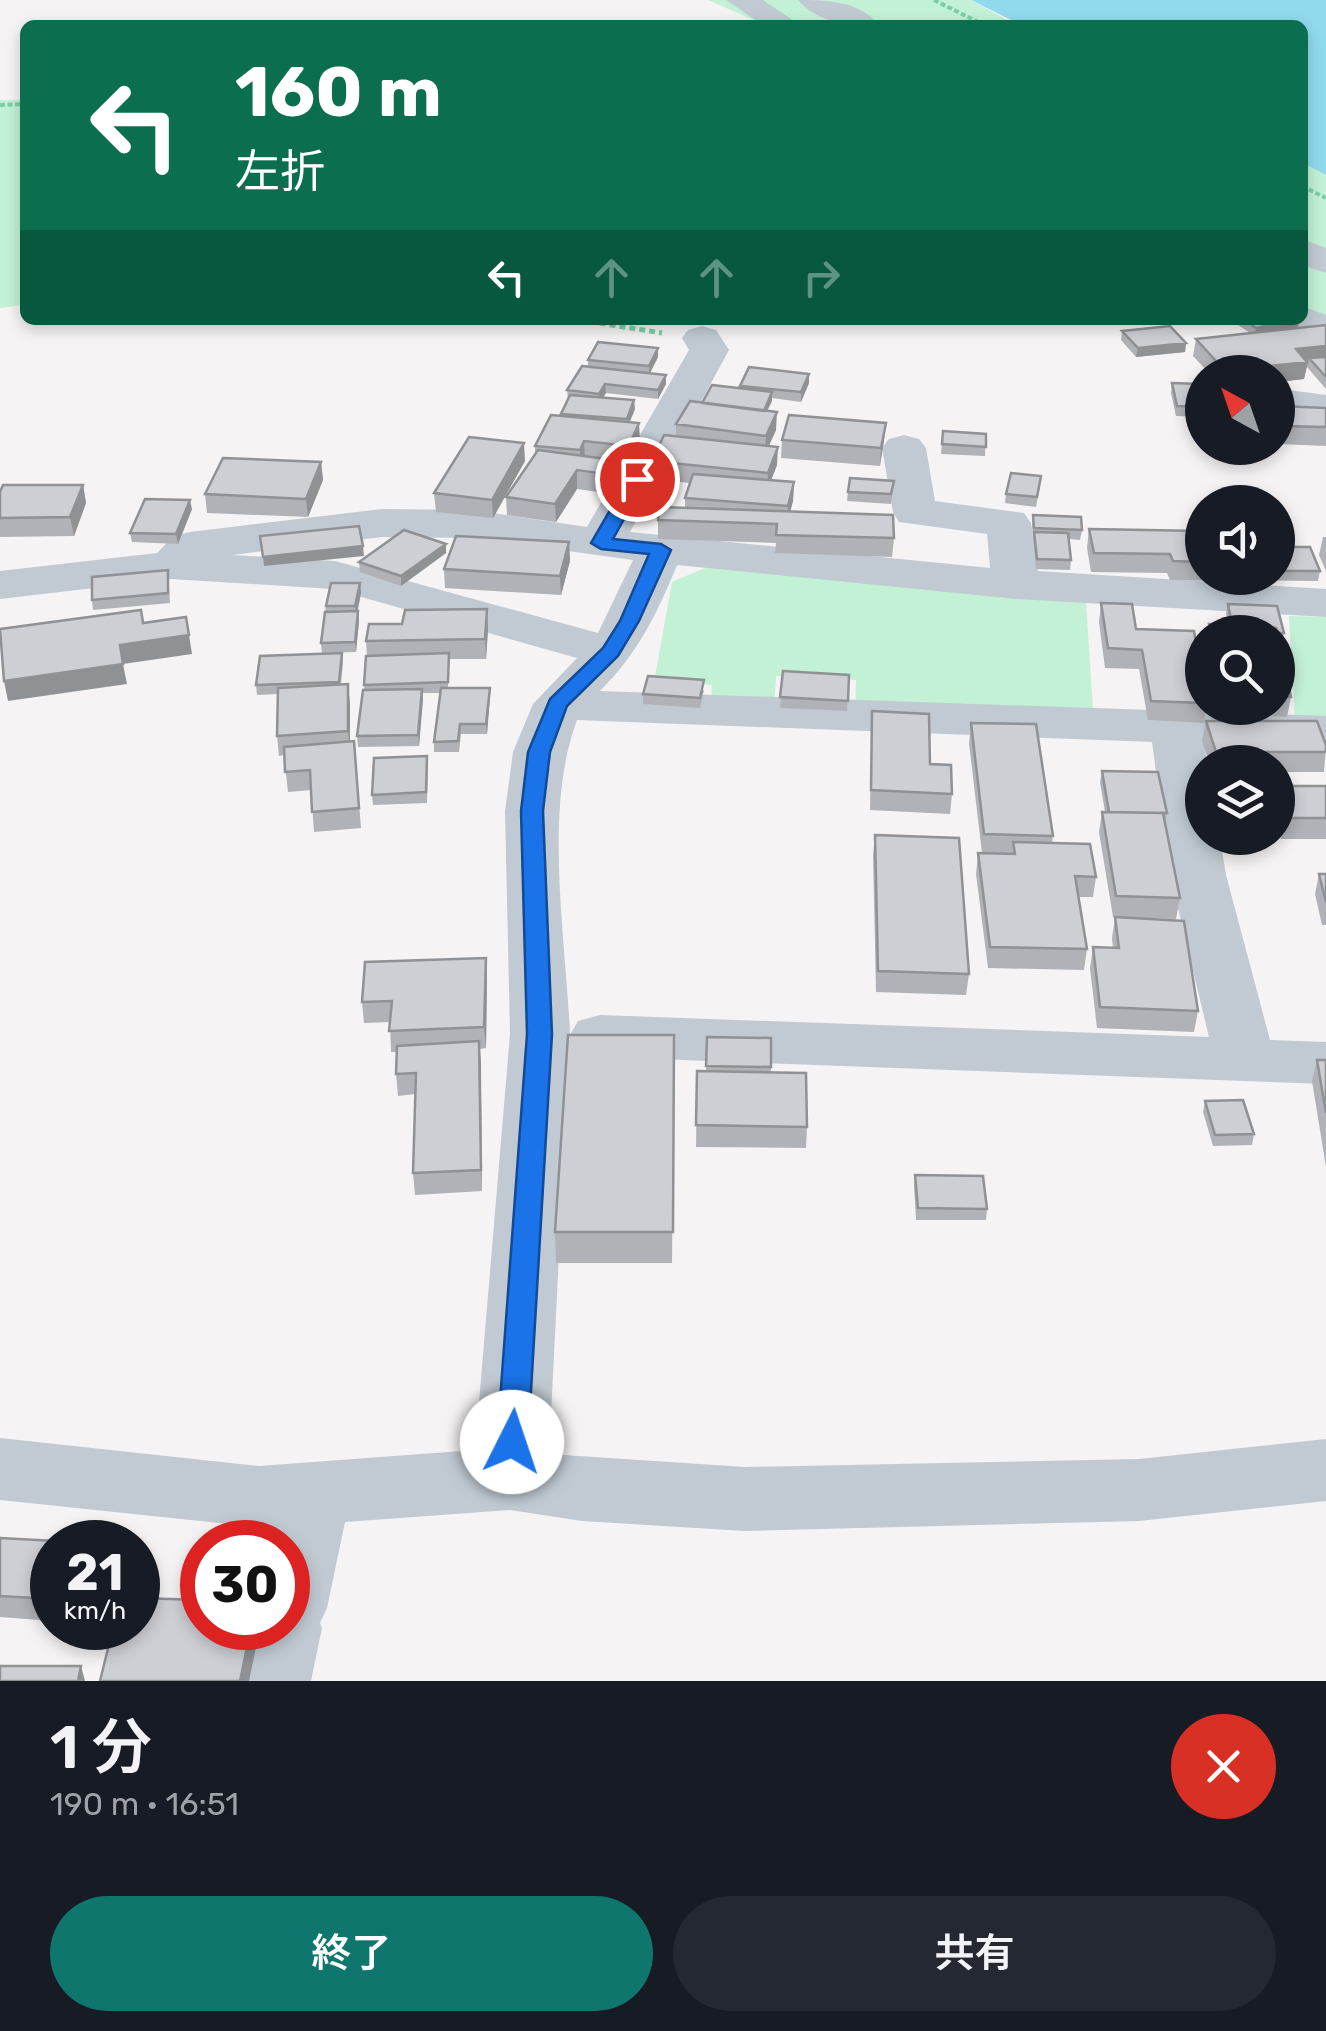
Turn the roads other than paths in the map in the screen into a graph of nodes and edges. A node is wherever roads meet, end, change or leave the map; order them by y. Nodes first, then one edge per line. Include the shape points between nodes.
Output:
1 (741, 0) edge
2 (813, 0) edge
3 (776, 20) edge
4 (854, 20) edge
5 (702, 338) road end
6 (904, 448) dead end
7 (631, 546) junction
8 (171, 565) junction
9 (0, 585) edge
10 (1016, 585) junction
11 (1326, 603) edge
12 (610, 652) junction
13 (558, 704) junction
14 (1176, 728) junction
15 (1326, 732) edge
16 (540, 1034) junction
17 (1244, 1057) junction
18 (1326, 1063) edge
19 (0, 1469) edge
20 (1326, 1470) edge
21 (510, 1479) junction
22 (313, 1493) junction
23 (307, 1520) edge
24 (278, 1650) edge
25 (271, 1681) edge

1 - 3 street
2 - 4 street
5 - 7 street via 709,350
6 - 10 street via 915,512 1008,524
7 - 8 street via 473,524 382,523 190,546
7 - 10 street
7 - 12 street via 630,621
8 - 9 street
8 - 12 street via 335,575
10 - 11 street
12 - 13 street
13 - 14 street
13 - 16 street via 539,752 532,811
14 - 15 street
14 - 17 street via 1198,875
16 - 17 street
16 - 21 street
17 - 18 street
19 - 22 street via 259,1497
20 - 21 street via 1139,1490 746,1500
21 - 22 street
22 - 23 street
24 - 25 street

